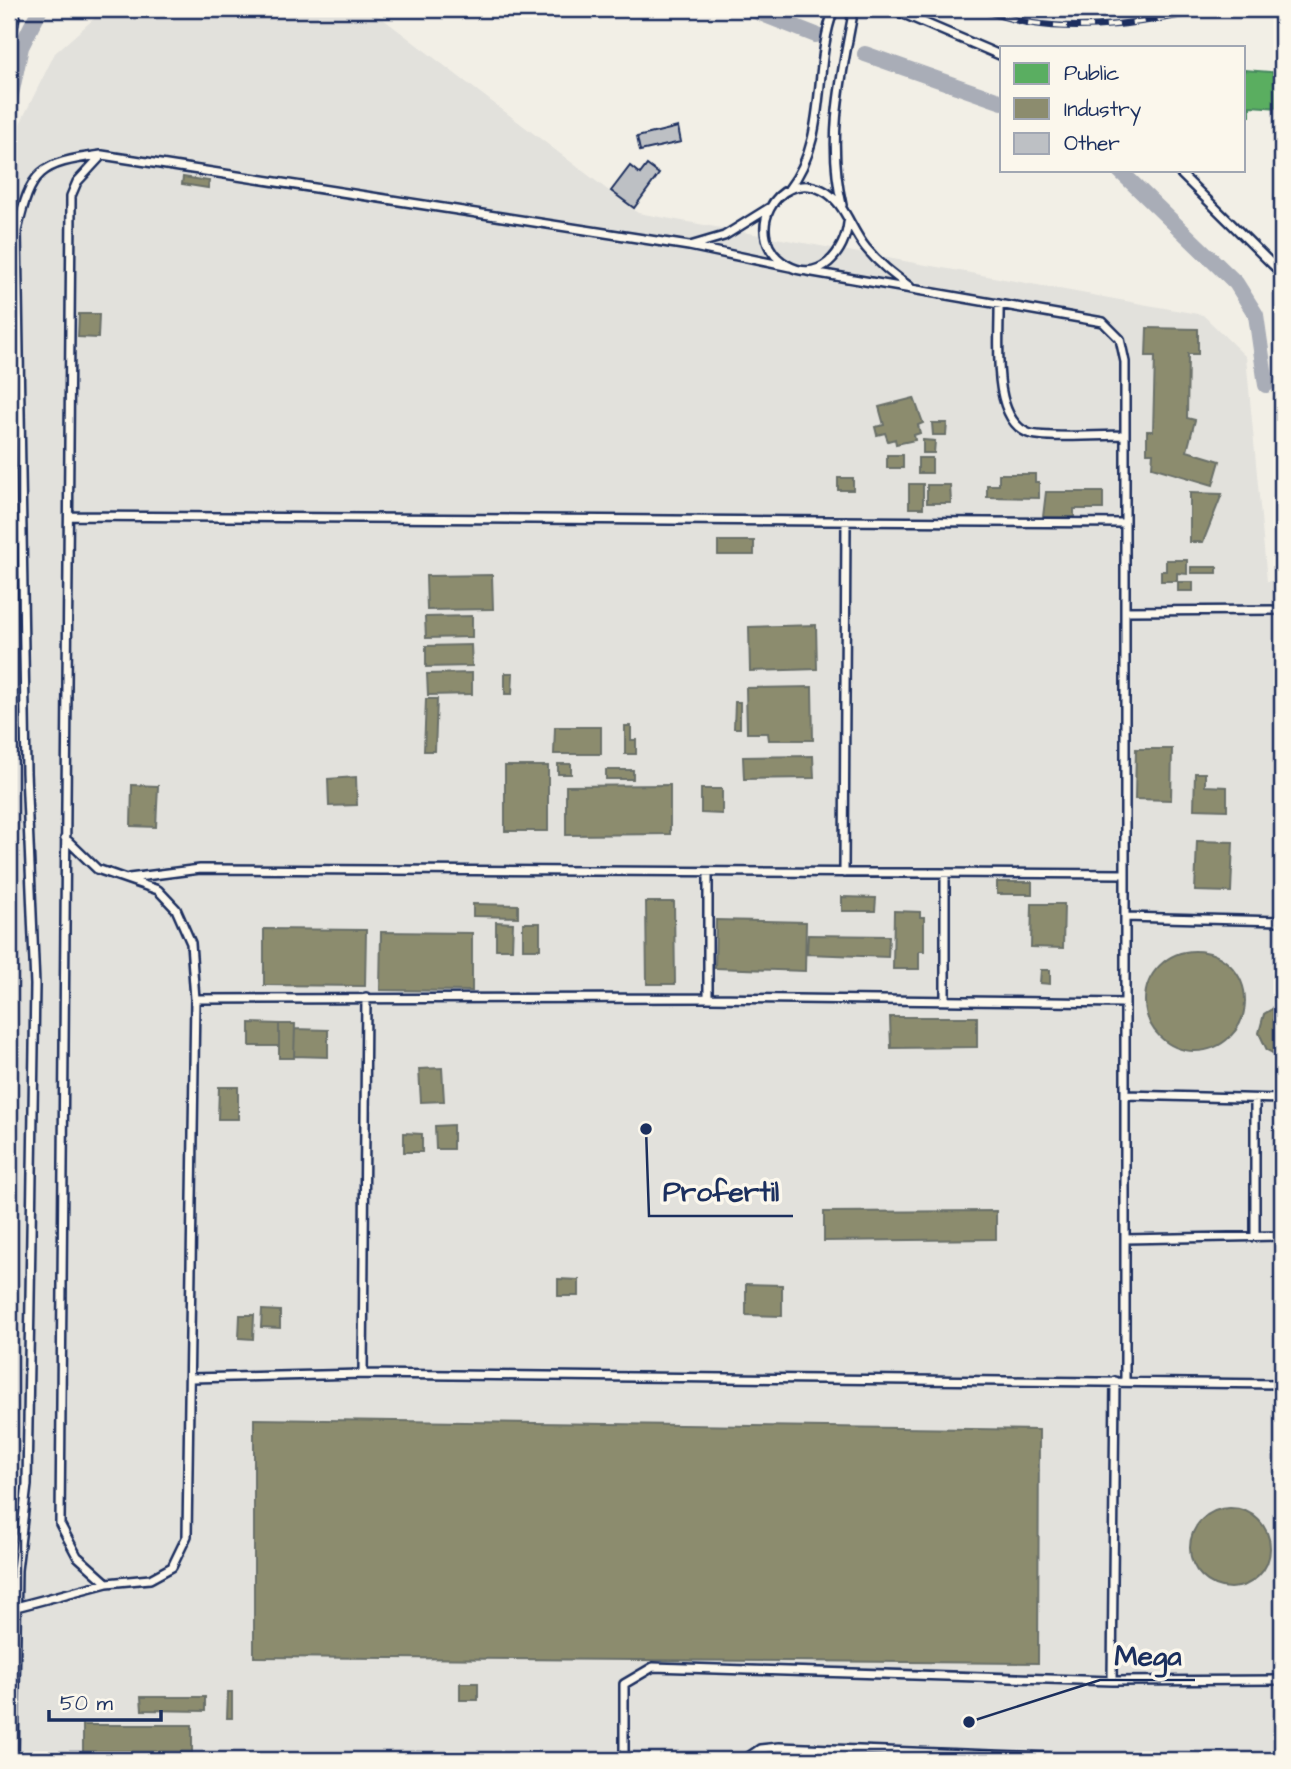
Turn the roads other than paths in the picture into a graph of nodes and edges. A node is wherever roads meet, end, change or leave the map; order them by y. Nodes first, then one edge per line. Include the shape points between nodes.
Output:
1 (850, 9) edge
2 (892, 9) edge
3 (833, 10) edge
4 (1000, 55) edge
5 (102, 155) junction
6 (1179, 172) edge
7 (788, 190) junction
8 (769, 208) junction
9 (843, 208) junction
10 (848, 223) junction
11 (689, 246) junction
12 (790, 267) junction
13 (807, 271) junction
14 (1282, 274) edge
15 (914, 290) junction
16 (999, 304) junction
17 (1125, 435) junction
18 (70, 516) junction
19 (846, 521) junction
20 (1125, 523) junction
21 (1282, 610) edge
22 (1125, 611) junction
23 (65, 838) junction
24 (708, 873) junction
25 (844, 873) junction
26 (945, 873) junction
27 (1125, 874) junction
28 (125, 879) junction
29 (1125, 917) junction
30 (1282, 921) edge
31 (366, 997) junction
32 (708, 998) junction
33 (195, 999) junction
34 (945, 999) junction
35 (1125, 1003) junction
36 (1125, 1095) junction
37 (1255, 1099) junction
38 (1282, 1100) edge
39 (1255, 1236) junction
40 (1282, 1236) edge
41 (1125, 1239) junction
42 (363, 1374) junction
43 (191, 1378) junction
44 (1125, 1380) junction
45 (1115, 1381) junction
46 (1282, 1384) edge
47 (107, 1583) junction
48 (16, 1607) junction
49 (1282, 1680) edge
50 (1112, 1681) junction
51 (14, 1760) edge
52 (624, 1760) edge
53 (744, 1760) edge
54 (1125, 1760) edge

1 - 9 lane via 833,138
2 - 4 lane
3 - 7 lane via 813,137 800,176
5 - 11 lane
5 - 18 lane via 77,182 71,197
5 - 48 lane via 63,160 39,173 26,192 17,231 26,772 35,985 27,1485
6 - 14 lane
7 - 8 lane
7 - 9 lane via 819,188
8 - 11 lane via 724,236
8 - 12 lane via 766,242 775,257
9 - 10 lane
10 - 13 lane via 838,256 824,267
10 - 15 lane via 882,266
11 - 12 lane
12 - 13 lane
13 - 15 lane
15 - 16 lane
16 - 17 lane via 1103,322 1120,339 1125,362
16 - 17 lane via 1001,399 1013,422 1029,434
17 - 20 lane
18 - 19 lane
18 - 23 lane
19 - 20 lane
19 - 25 lane
20 - 22 lane
21 - 22 lane
22 - 27 lane
23 - 28 lane via 97,869
23 - 47 lane via 60,1524 77,1556
24 - 25 lane
24 - 28 lane via 200,869
24 - 32 lane
25 - 26 lane
26 - 27 lane
26 - 34 lane
27 - 29 lane
28 - 33 lane via 158,890 176,909 191,943
29 - 30 lane
29 - 35 lane
31 - 32 lane
31 - 33 lane
31 - 42 lane
32 - 34 lane
33 - 43 lane
34 - 35 lane
35 - 36 lane
36 - 37 lane
36 - 41 lane
37 - 38 lane
37 - 39 lane
39 - 40 lane
39 - 41 lane
41 - 44 lane
42 - 43 lane
42 - 45 lane
43 - 47 lane via 187,1536 172,1567 150,1579
44 - 45 lane
44 - 46 lane
45 - 50 lane
47 - 48 lane
48 - 51 lane
49 - 50 lane
50 - 52 lane via 653,1667 624,1684
53 - 54 lane via 760,1749 779,1747

